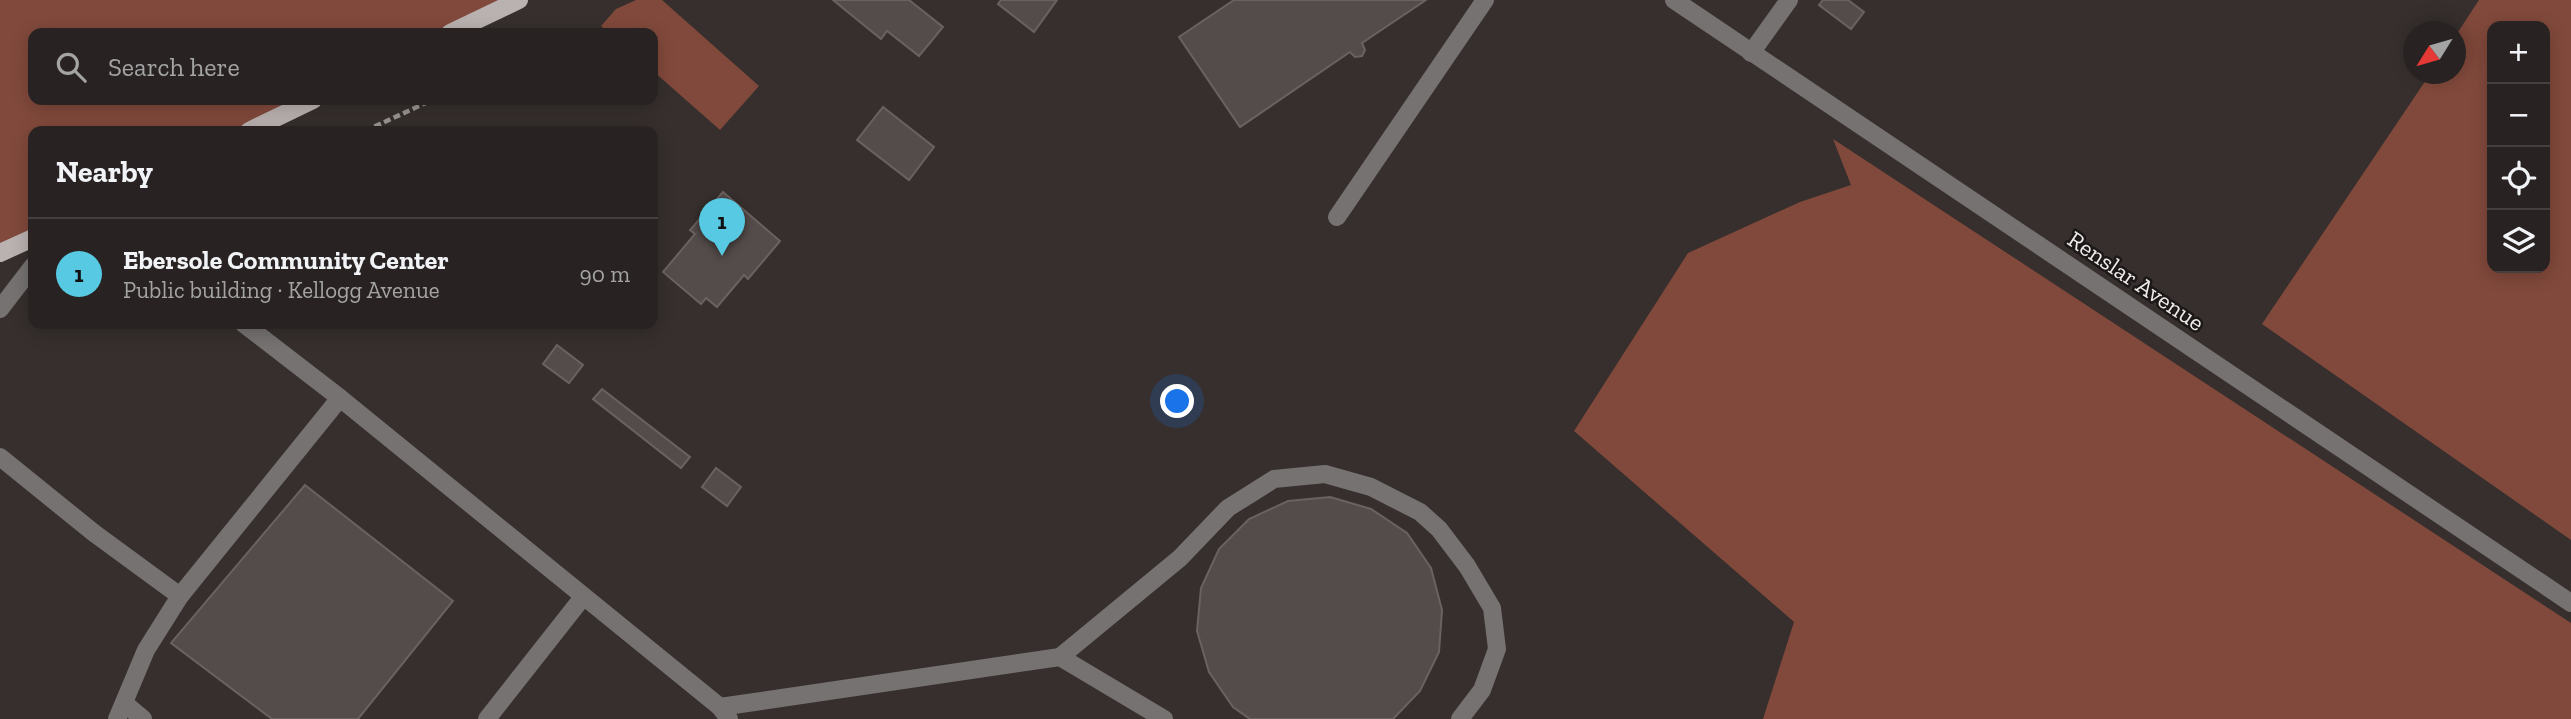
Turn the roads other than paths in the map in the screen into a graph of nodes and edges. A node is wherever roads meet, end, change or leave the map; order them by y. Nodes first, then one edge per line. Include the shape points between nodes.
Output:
1 (519, 0) edge
2 (1485, 0) edge
3 (1674, 0) edge
4 (1789, 0) edge
5 (460, 28) edge
6 (1751, 53) junction
7 (303, 105) edge
8 (259, 126) edge
9 (1337, 217) dead end
10 (28, 240) edge
11 (0, 253) edge
12 (28, 273) edge
13 (0, 309) edge
14 (250, 329) edge
15 (340, 398) junction
16 (0, 457) edge
17 (180, 596) junction
18 (583, 597) junction
19 (2571, 603) edge
20 (1060, 657) junction
21 (120, 711) edge
22 (725, 713) edge
23 (144, 719) edge
24 (487, 719) edge
25 (1164, 719) edge
26 (1460, 719) edge

1 - 5 main road
2 - 9 street
3 - 6 street, Renslar Avenue
4 - 6 street
6 - 19 street, Renslar Avenue
7 - 8 main road
10 - 11 main road
12 - 13 street
14 - 15 street
15 - 17 street
15 - 18 street
16 - 17 street
17 - 21 street via 146,650
18 - 22 street
18 - 24 street
20 - 22 street
20 - 25 street
20 - 26 street via 1180,558 1228,508 1274,479 1325,474 1371,487 1420,512 1439,529 1492,608 1496,649 1482,690
21 - 23 street

